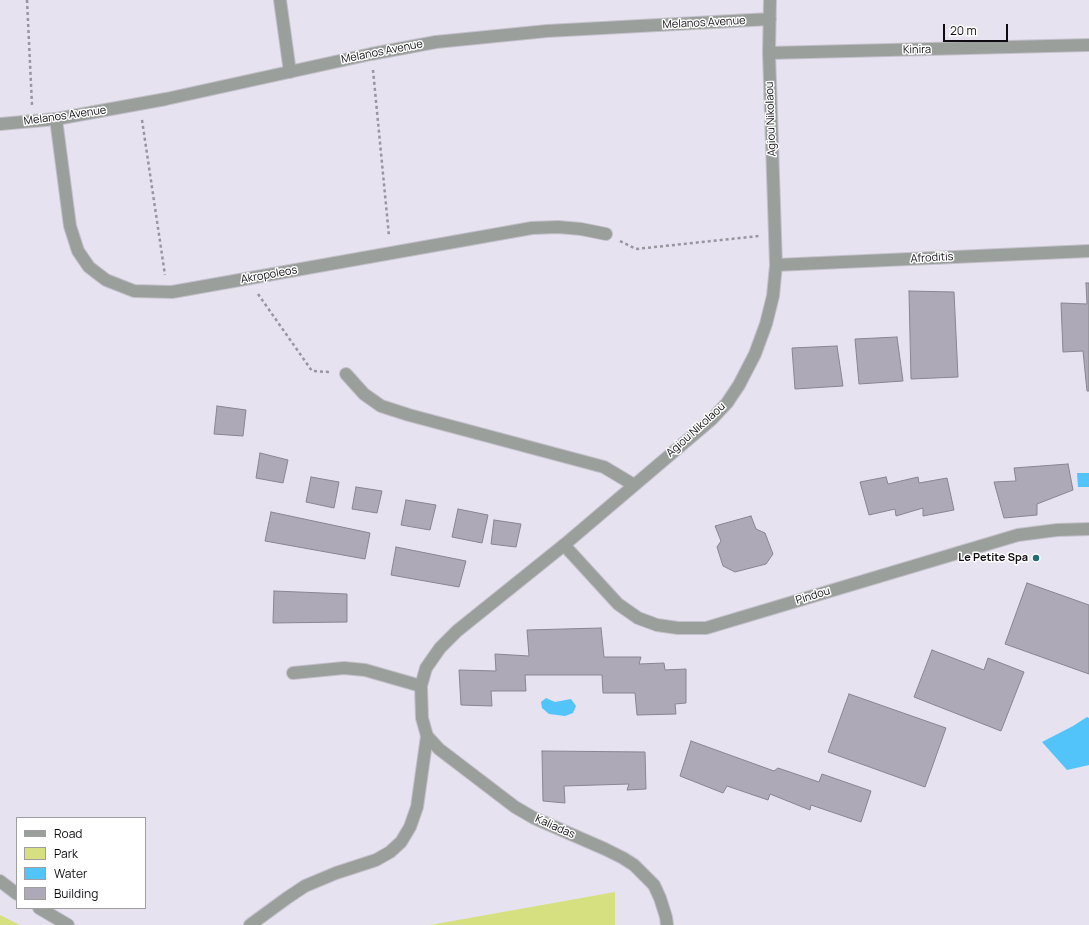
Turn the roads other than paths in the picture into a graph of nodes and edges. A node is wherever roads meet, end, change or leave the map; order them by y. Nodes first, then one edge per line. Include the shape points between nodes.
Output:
1 (280, 0) edge
2 (770, 0) edge
3 (770, 20) junction
4 (1089, 46) edge
5 (769, 53) junction
6 (290, 72) junction
7 (56, 119) junction
8 (0, 124) edge
9 (606, 234) road end
10 (1089, 251) edge
11 (776, 265) junction
12 (346, 374) road end
13 (634, 485) junction
14 (1089, 529) edge
15 (564, 545) junction
16 (293, 673) dead end
17 (422, 686) junction
18 (427, 736) junction
19 (0, 881) edge
20 (16, 893) edge
21 (41, 909) edge
22 (68, 925) edge
23 (250, 925) edge
24 (667, 925) edge

1 - 6 street
2 - 3 street, Agiou Nikolaou
3 - 5 street, Agiou Nikolaou
3 - 6 street, Melanos Avenue via 547,31 436,42
4 - 5 street, Kinira
5 - 11 street, Agiou Nikolaou
6 - 7 street, Melanos Avenue
7 - 8 street, Melanos Avenue
7 - 9 street, Akropoleos via 70,226 78,251 89,267 106,280 134,291 168,292 532,228 558,227
10 - 11 street, Afroditis
11 - 13 street, Agiou Nikolaou via 773,296 766,324 755,354 739,385 711,420
12 - 13 street via 364,394 381,406 604,467
13 - 15 street, Agiou Nikolaou
14 - 15 street, Pindou via 1018,535 706,628 657,625 638,618 618,604
15 - 17 street, Agiou Nikolaou via 457,631 440,648 426,668
16 - 17 street via 344,668 365,670
17 - 18 street, Agiou Nikolaou via 422,718
18 - 23 street via 417,807 401,842 376,860 305,886
18 - 24 street, Kaliadas via 515,807 634,865 654,885
19 - 20 street
21 - 22 street

